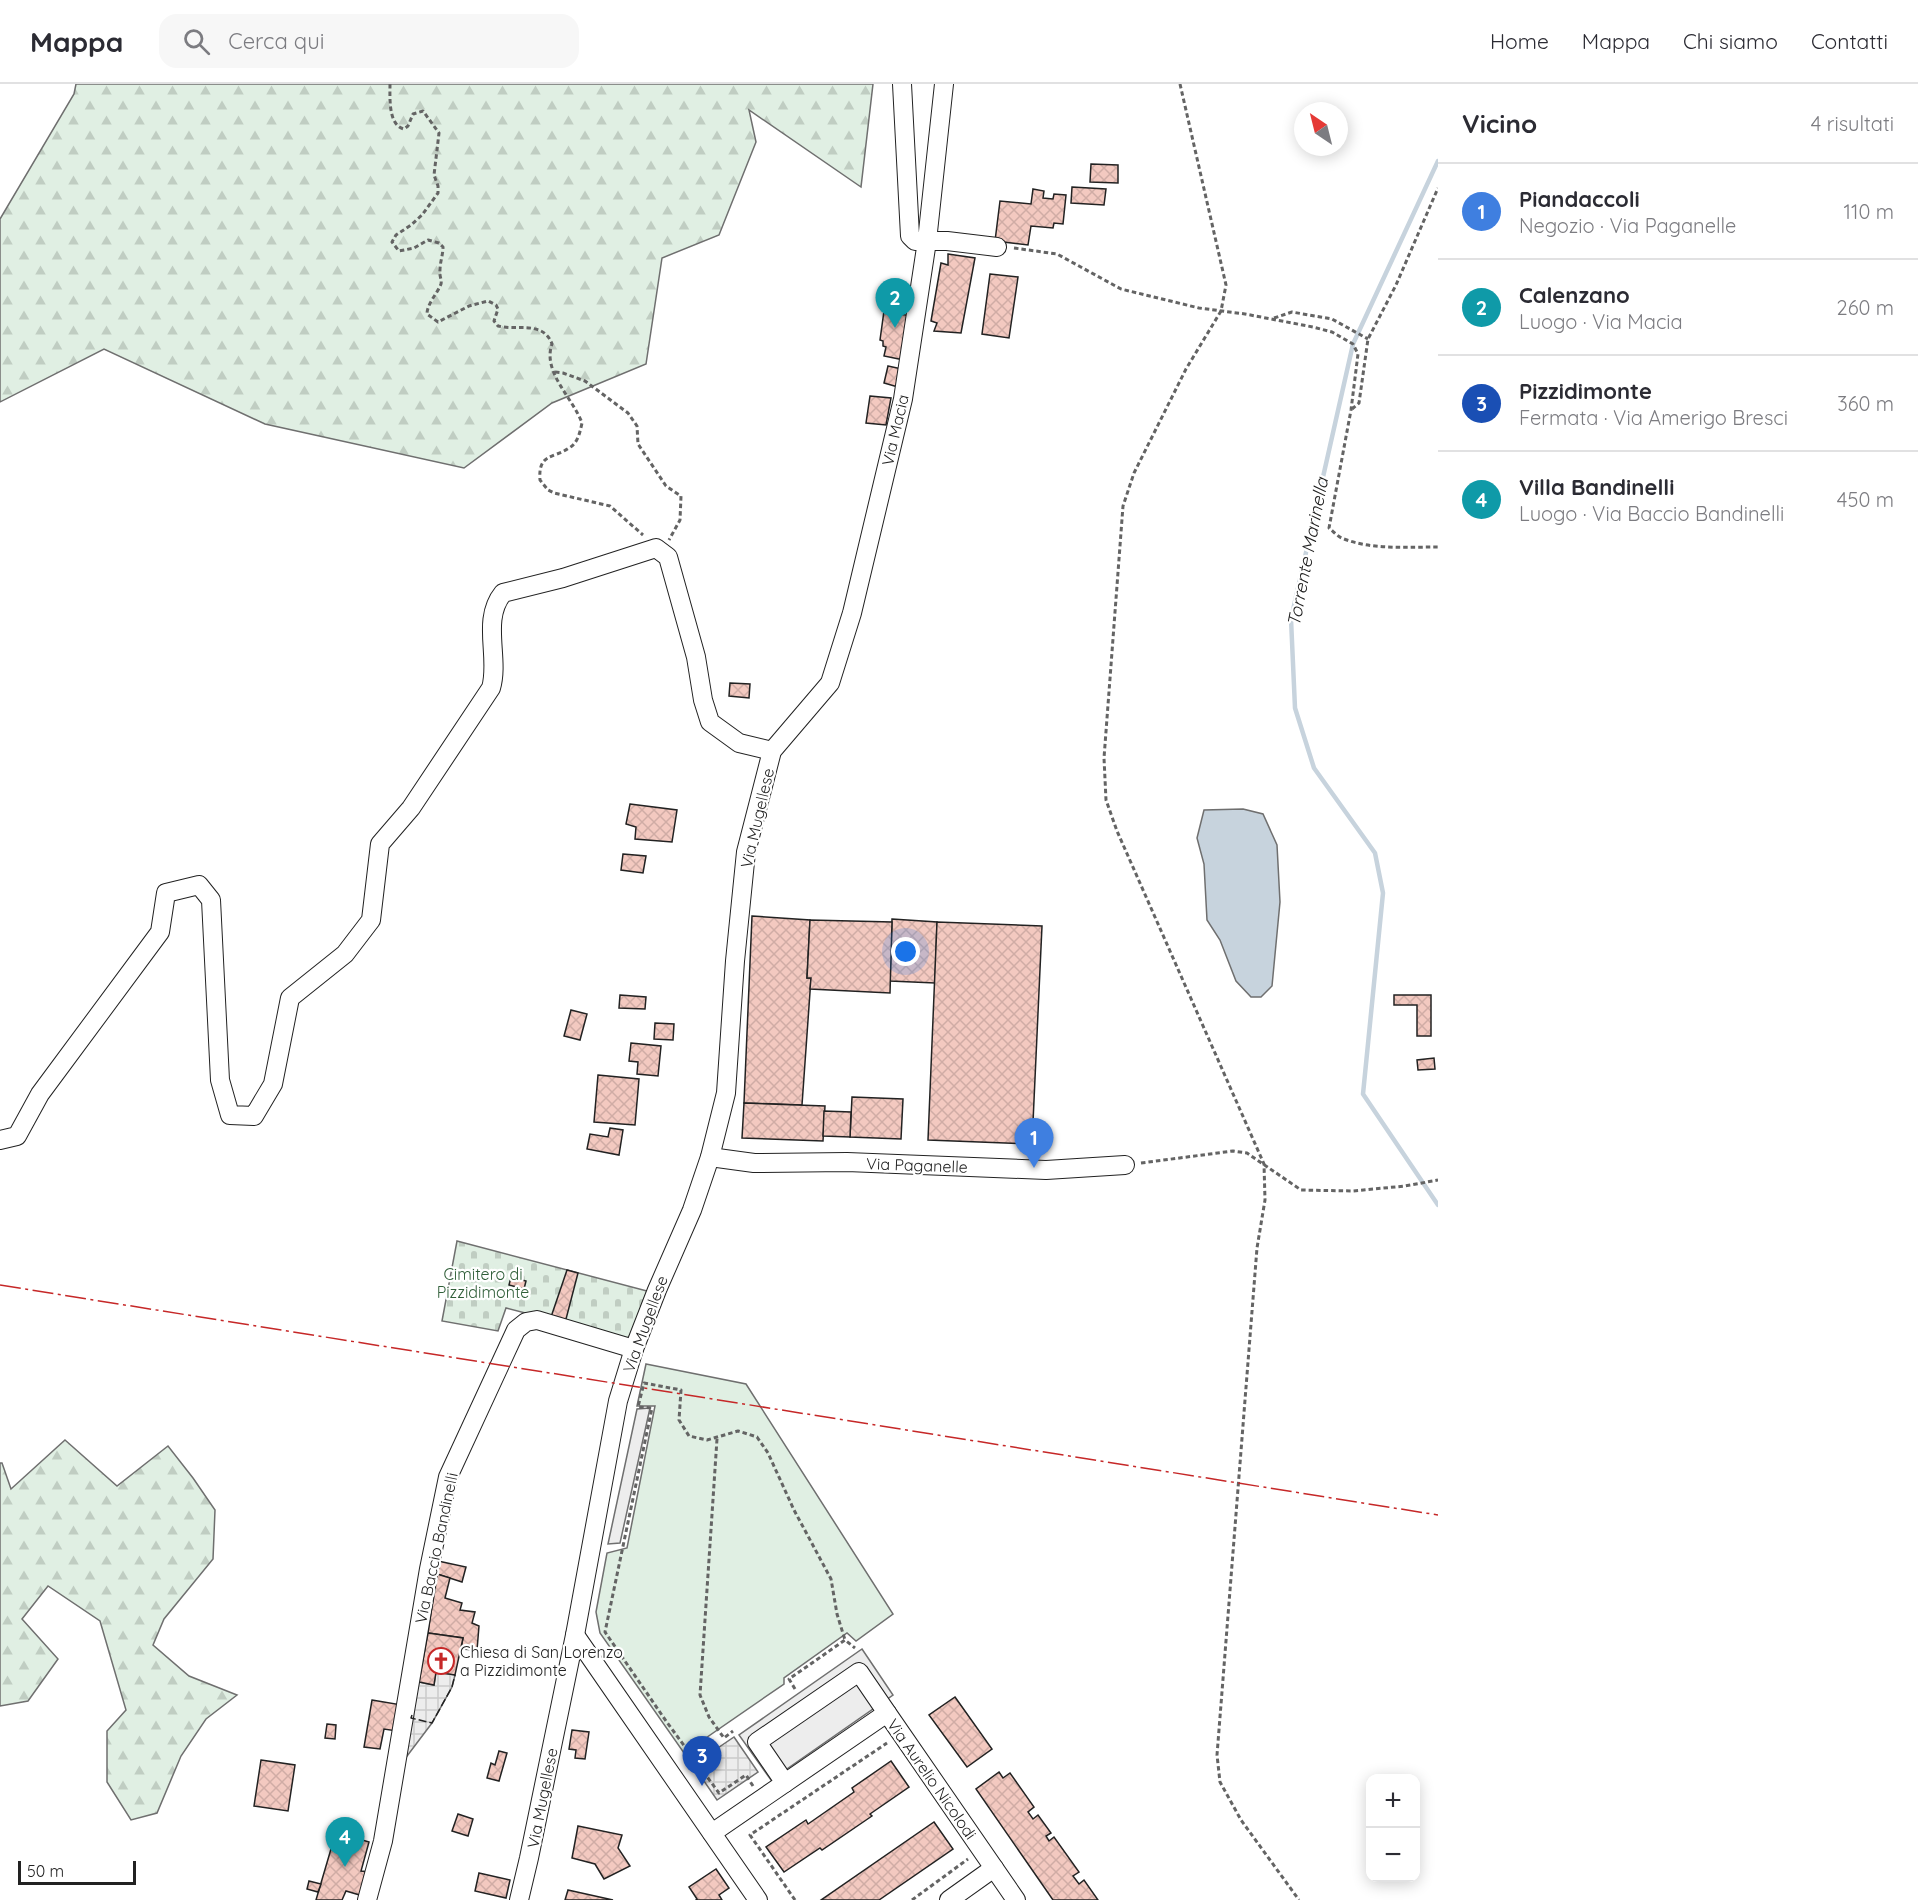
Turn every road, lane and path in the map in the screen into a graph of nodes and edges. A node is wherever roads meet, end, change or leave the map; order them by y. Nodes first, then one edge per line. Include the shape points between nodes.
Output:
1 (390, 84) edge
2 (902, 84) edge
3 (944, 84) edge
4 (1180, 84) edge
5 (1438, 188) edge
6 (927, 241) junction
7 (997, 247) joint
8 (1221, 311) junction
9 (1274, 318) junction
10 (1367, 338) junction
11 (555, 372) junction
12 (1351, 410) junction
13 (1438, 547) edge
14 (657, 550) junction
15 (772, 751) junction
16 (0, 1140) edge
17 (710, 1157) junction
18 (1264, 1164) junction
19 (1125, 1165) joint
20 (1438, 1180) edge
21 (634, 1349) junction
22 (717, 1438) junction
23 (574, 1635) junction
24 (845, 1640) junction
25 (855, 1648) dead end
26 (795, 1689) dead end
27 (887, 1713) junction
28 (734, 1731) dead end
29 (889, 1741) dead end
30 (785, 1783) junction
31 (754, 1787) dead end
32 (712, 1833) junction
33 (962, 1850) dead end
34 (994, 1868) junction
35 (367, 1900) edge
36 (519, 1900) edge
37 (758, 1900) edge
38 (795, 1900) edge
39 (912, 1900) edge
40 (949, 1900) edge
41 (1016, 1900) edge
42 (1299, 1900) edge

1 - 11 path via 391,112 398,126 404,129 413,114 423,111 439,133 434,175 438,193 422,215 392,242 399,251 428,240 443,247 442,281 427,314 438,322 482,301 492,302 498,309 494,321 498,326 530,327 549,337 550,361
2 - 6 street via 910,236 915,241
3 - 6 street, Via Macia
4 - 8 path via 1226,285
5 - 10 path via 1396,285
6 - 7 street
6 - 15 street, Via Macia via 903,399 852,613 830,683
7 - 8 path via 1057,254 1121,289
8 - 9 path
8 - 18 path via 1175,390 1134,472 1123,506 1104,758 1106,800
9 - 10 path via 1292,312 1332,319
9 - 12 path via 1332,332 1353,344 1358,354
10 - 12 path via 1359,403
11 - 14 path via 585,381 628,413 637,426 638,444 666,486 681,496 680,520
11 - 14 path via 582,423 572,446 550,456 540,467 540,480 554,494 609,506 640,530
12 - 13 path via 1329,528 1342,539 1362,543
14 - 15 street via 668,557 710,722 739,743
14 - 16 street via 502,593 491,628 495,675 491,688 411,808 380,844 371,920 345,954 290,998 273,1084 254,1116 230,1116 220,1080 211,900 199,885 166,893 160,932 40,1094 17,1136
15 - 17 street, Via Mugellese via 746,852 726,1093
17 - 19 street, Via Paganelle via 754,1163 847,1162 1046,1170
17 - 21 street, Via Mugellese
18 - 19 path via 1247,1153 1233,1151
18 - 20 path via 1301,1190 1353,1191
18 - 42 path via 1265,1200 1257,1248 1217,1755 1220,1782
21 - 23 street, Via Mugellese via 618,1401
21 - 35 street, Via Baccio Bandinelli via 537,1320 525,1322 516,1330 448,1477 383,1841
22 - 24 path via 738,1431 757,1437 768,1453 831,1579
22 - 28 path via 700,1695 724,1738
22 - 31 path via 689,1436 680,1420 681,1390 644,1383 638,1407 652,1408 605,1632 719,1793 746,1775
23 - 32 street
23 - 36 street, Via Mugellese
24 - 25 path
24 - 26 path via 789,1679
27 - 30 street, Via Aurelio Nicolodi
27 - 30 street via 859,1672 757,1743
27 - 34 street, Via Aurelio Nicolodi
29 - 38 path via 750,1835
30 - 32 street, Via Aurelio Nicolodi
32 - 37 street
33 - 39 path via 969,1860
34 - 40 street
34 - 41 street, Via Aurelio Nicolodi

